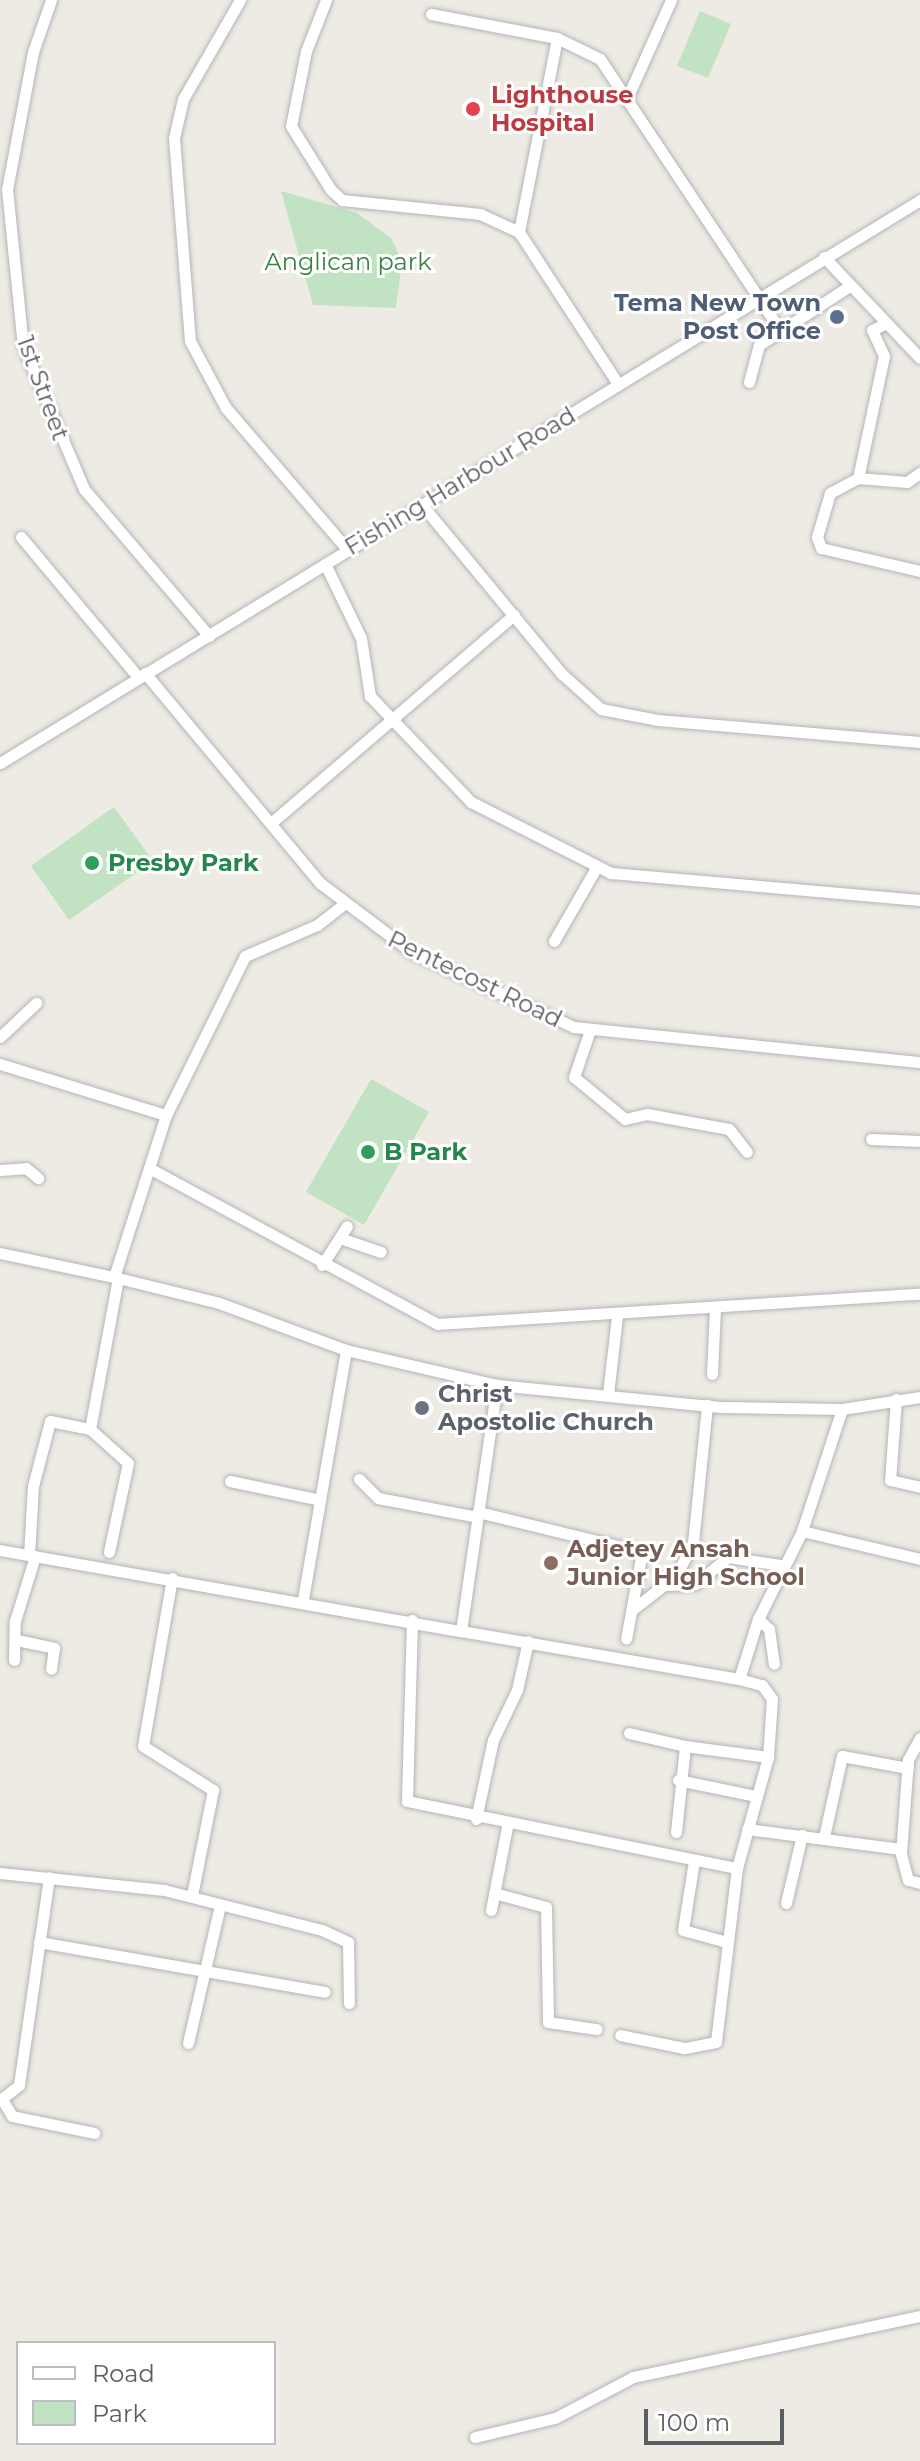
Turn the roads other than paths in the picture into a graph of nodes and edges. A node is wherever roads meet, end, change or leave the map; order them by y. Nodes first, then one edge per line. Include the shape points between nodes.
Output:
1 (51, 0) edge
2 (326, 0) edge
3 (671, 0) edge
4 (235, 2) edge
5 (431, 14) dead end
6 (557, 38) junction
7 (628, 96) junction
8 (920, 200) edge
9 (519, 232) junction
10 (824, 257) junction
11 (848, 287) junction
12 (757, 297) junction
13 (884, 324) junction
14 (781, 331) junction
15 (920, 358) edge
16 (749, 382) dead end
17 (618, 384) junction
18 (920, 473) edge
19 (858, 478) junction
20 (422, 505) junction
21 (21, 537) dead end
22 (347, 549) junction
23 (325, 564) junction
24 (920, 571) edge
25 (514, 615) junction
26 (209, 636) junction
27 (142, 675) junction
28 (389, 722) junction
29 (920, 742) edge
30 (0, 763) edge
31 (271, 823) junction
32 (596, 868) junction
33 (920, 900) edge
34 (344, 904) junction
35 (554, 941) dead end
36 (36, 1003) dead end
37 (590, 1030) junction
38 (0, 1037) edge
39 (920, 1062) edge
40 (0, 1064) edge
41 (166, 1115) junction
42 (871, 1139) dead end
43 (920, 1141) edge
44 (747, 1152) dead end
45 (149, 1168) junction
46 (0, 1170) edge
47 (38, 1178) dead end
48 (347, 1226) dead end
49 (340, 1238) junction
50 (381, 1252) dead end
51 (0, 1253) edge
52 (322, 1265) junction
53 (116, 1278) junction
54 (920, 1294) edge
55 (715, 1308) junction
56 (617, 1316) junction
57 (346, 1350) junction
58 (712, 1374) dead end
59 (497, 1385) junction
60 (608, 1394) junction
61 (920, 1397) edge
62 (896, 1399) junction
63 (707, 1405) junction
64 (842, 1409) junction
65 (90, 1429) junction
66 (359, 1479) dead end
67 (230, 1481) dead end
68 (920, 1487) edge
69 (320, 1500) junction
70 (478, 1514) junction
71 (802, 1531) junction
72 (0, 1550) edge
73 (109, 1552) dead end
74 (32, 1556) junction
75 (920, 1559) edge
76 (781, 1565) junction
77 (172, 1578) junction
78 (672, 1583) junction
79 (303, 1599) junction
80 (632, 1610) junction
81 (758, 1619) junction
82 (412, 1620) junction
83 (461, 1631) junction
84 (626, 1639) dead end
85 (17, 1640) junction
86 (528, 1641) junction
87 (14, 1660) dead end
88 (774, 1664) dead end
89 (51, 1669) dead end
90 (739, 1679) junction
91 (629, 1733) dead end
92 (920, 1738) edge
93 (685, 1746) junction
94 (768, 1757) junction
95 (908, 1768) junction
96 (678, 1780) junction
97 (756, 1796) junction
98 (476, 1819) junction
99 (507, 1827) junction
100 (747, 1829) junction
101 (676, 1832) dead end
102 (802, 1835) junction
103 (824, 1837) junction
104 (901, 1849) junction
105 (694, 1861) junction
106 (737, 1868) junction
107 (0, 1873) edge
108 (49, 1877) junction
109 (920, 1883) edge
110 (494, 1893) junction
111 (192, 1895) junction
112 (786, 1903) dead end
113 (220, 1905) junction
114 (491, 1910) dead end
115 (39, 1942) junction
116 (727, 1942) junction
117 (204, 1972) junction
118 (325, 1992) dead end
119 (349, 2003) dead end
120 (596, 2029) dead end
121 (620, 2035) dead end
122 (188, 2043) dead end
123 (2, 2100) edge
124 (94, 2133) dead end
125 (920, 2316) edge
126 (475, 2437) dead end

1 - 26 street, 1st Street via 33,52 7,189 23,346 84,489
2 - 9 street via 306,51 291,126 331,190 342,200 480,214
3 - 7 street
4 - 22 street via 183,99 174,138 190,341 226,408
5 - 6 street
6 - 7 street via 600,59
6 - 9 street
7 - 12 street
8 - 10 street, Fishing Harbour Road
9 - 17 street
10 - 11 street
10 - 12 street, Fishing Harbour Road
11 - 13 street
11 - 14 street
12 - 14 street
12 - 17 street, Fishing Harbour Road
13 - 15 street
13 - 19 street via 872,330 884,356
14 - 16 street via 755,349
17 - 20 street, Fishing Harbour Road
18 - 19 street via 907,482
19 - 24 street via 826,500 821,548
20 - 22 street, Fishing Harbour Road
20 - 25 street
21 - 27 street, Pentecost Road
22 - 23 street, Fishing Harbour Road
23 - 26 street, Fishing Harbour Road
23 - 28 street via 361,638 370,696
25 - 28 street
25 - 29 street via 583,698 624,716
26 - 27 street, Fishing Harbour Road
27 - 30 street, Fishing Harbour Road
27 - 31 street, Pentecost Road
28 - 31 street
28 - 32 street via 455,792
31 - 34 street, Pentecost Road
32 - 33 street via 635,877
32 - 35 street
34 - 37 street, Pentecost Road via 413,953
34 - 41 street via 317,925 245,956
36 - 38 street
37 - 39 street, Pentecost Road
37 - 44 street via 574,1077 625,1119 647,1114 729,1129
40 - 41 street
41 - 45 street
42 - 43 street
45 - 52 street
45 - 53 street
46 - 47 street via 26,1168
48 - 49 street
49 - 50 street
49 - 52 street
51 - 53 street
52 - 56 street via 438,1324
53 - 57 street via 219,1303
53 - 65 street
54 - 55 street
55 - 56 street
55 - 58 street
56 - 60 street
57 - 59 street
57 - 69 street
59 - 60 street
59 - 70 street
60 - 63 street
61 - 62 street
62 - 64 street
62 - 68 street via 890,1480
63 - 64 street
63 - 78 street via 693,1543
64 - 71 street
65 - 73 street via 128,1461
65 - 74 street via 50,1421 33,1486
66 - 70 street via 378,1498
67 - 69 street
69 - 79 street
70 - 80 street via 642,1552
70 - 83 street
71 - 75 street
71 - 76 street
72 - 74 street
74 - 77 street
74 - 85 street
76 - 78 street via 737,1555 689,1586
76 - 81 street
77 - 79 street
77 - 111 street via 143,1746 213,1790
78 - 80 street
79 - 82 street
80 - 84 street
81 - 88 street via 769,1629
81 - 90 street
82 - 83 street
82 - 98 street via 403,1794 417,1807
83 - 86 street
85 - 87 street
85 - 89 street via 54,1648
86 - 90 street
86 - 98 street via 517,1690 493,1740
90 - 94 street via 762,1685 772,1699
91 - 93 street
92 - 95 street
93 - 94 street
93 - 96 street
94 - 97 street
95 - 103 street via 842,1756
95 - 104 street
96 - 97 street
96 - 101 street
97 - 100 street
98 - 99 street
99 - 105 street
99 - 110 street
100 - 102 street
100 - 106 street
102 - 103 street
102 - 112 street
103 - 104 street
104 - 109 street via 908,1880
105 - 106 street
105 - 116 street via 683,1930
106 - 116 street
107 - 108 street
108 - 111 street
108 - 115 street
110 - 114 street
110 - 120 street via 546,1907 548,2022
111 - 113 street
113 - 117 street
113 - 119 street via 348,1942
115 - 117 street
115 - 123 street via 19,2085
116 - 121 street via 716,2042 684,2048
117 - 118 street
117 - 122 street
123 - 124 street via 12,2116
125 - 126 street via 633,2377 555,2418

